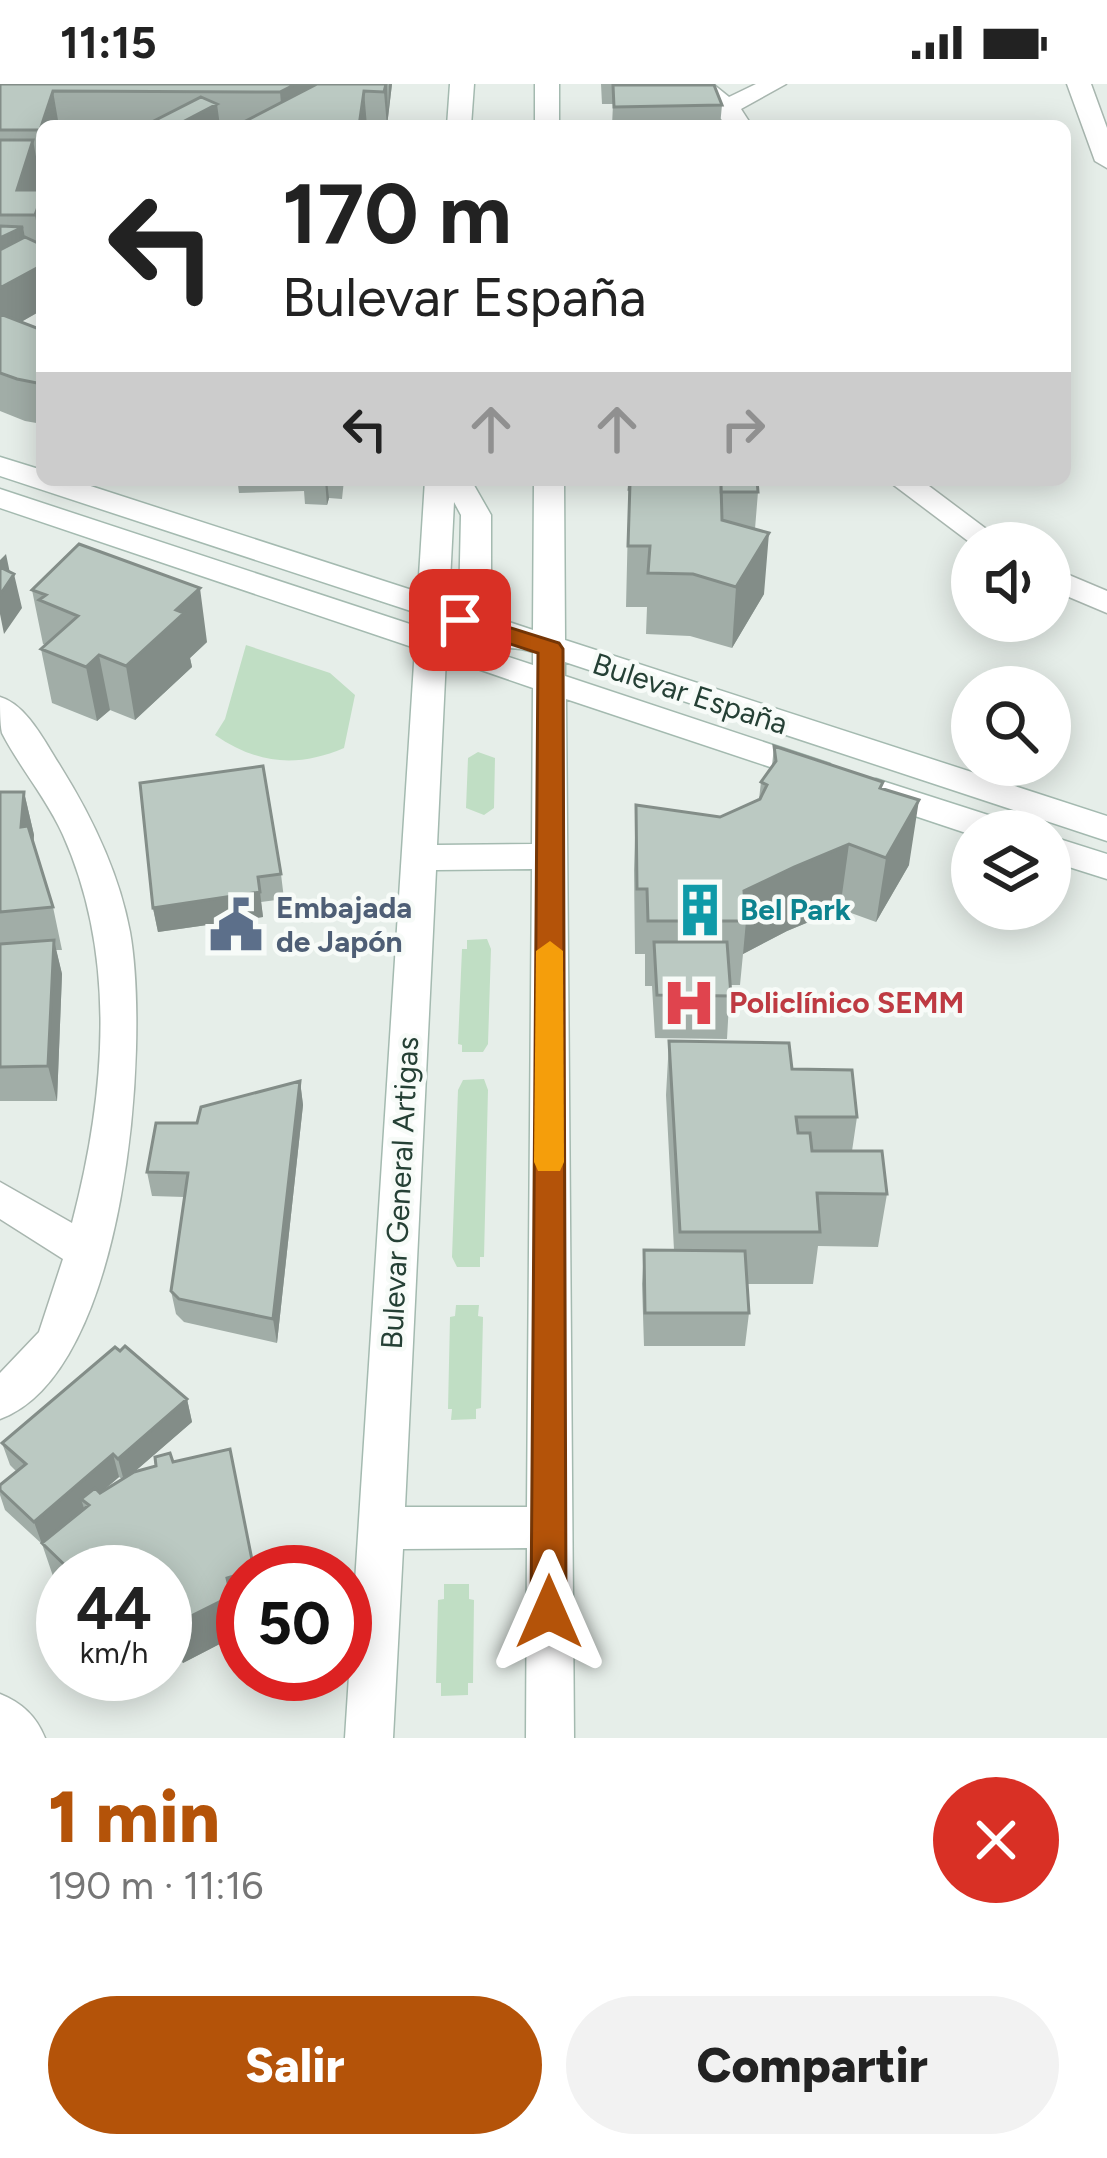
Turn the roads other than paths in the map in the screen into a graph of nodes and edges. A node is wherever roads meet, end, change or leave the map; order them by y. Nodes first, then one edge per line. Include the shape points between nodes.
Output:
1 (461, 84) edge
2 (547, 84) edge
3 (698, 84) edge
4 (774, 84) edge
5 (1079, 84) edge
6 (734, 117) edge
7 (459, 120) edge
8 (547, 120) edge
9 (1107, 161) edge
10 (0, 466) edge
11 (36, 479) edge
12 (53, 486) edge
13 (440, 486) edge
14 (459, 486) edge
15 (549, 486) edge
16 (910, 486) edge
17 (0, 498) edge
18 (961, 522) edge
19 (1071, 587) edge
20 (1107, 603) edge
21 (430, 627) junction
22 (489, 629) junction
23 (549, 666) junction
24 (1, 710) edge
25 (951, 814) edge
26 (1107, 830) edge
27 (1071, 855) edge
28 (550, 856) junction
29 (419, 858) junction
30 (1107, 867) edge
31 (0, 1198) edge
32 (86, 1252) junction
33 (0, 1400) edge
34 (548, 1527) junction
35 (382, 1528) junction
36 (0, 1717) edge
37 (21, 1738) edge
38 (369, 1738) edge
39 (550, 1738) edge

1 - 7 main road
2 - 8 main road
3 - 6 main road
4 - 6 main road
5 - 9 main road
10 - 11 main road, Bulevar España
12 - 21 main road, Bulevar España
13 - 21 main road, Bulevar General Artigas
14 - 22 main road via 476,515 473,597
15 - 23 main road
16 - 18 main road
17 - 21 main road, Bulevar España
19 - 20 main road
21 - 22 main road, Bulevar España
21 - 23 main road, Bulevar España
21 - 29 main road, Bulevar General Artigas
22 - 23 main road via 515,662
23 - 25 main road, Bulevar España
23 - 26 main road, Bulevar España
23 - 28 main road
24 - 32 main road via 47,767 110,925 118,1052 103,1190
27 - 30 main road
28 - 29 main road
28 - 34 main road
29 - 35 main road, Bulevar General Artigas
31 - 32 main road
32 - 33 main road via 46,1356
34 - 35 main road
34 - 39 main road
35 - 38 main road, Bulevar General Artigas
36 - 37 main road

